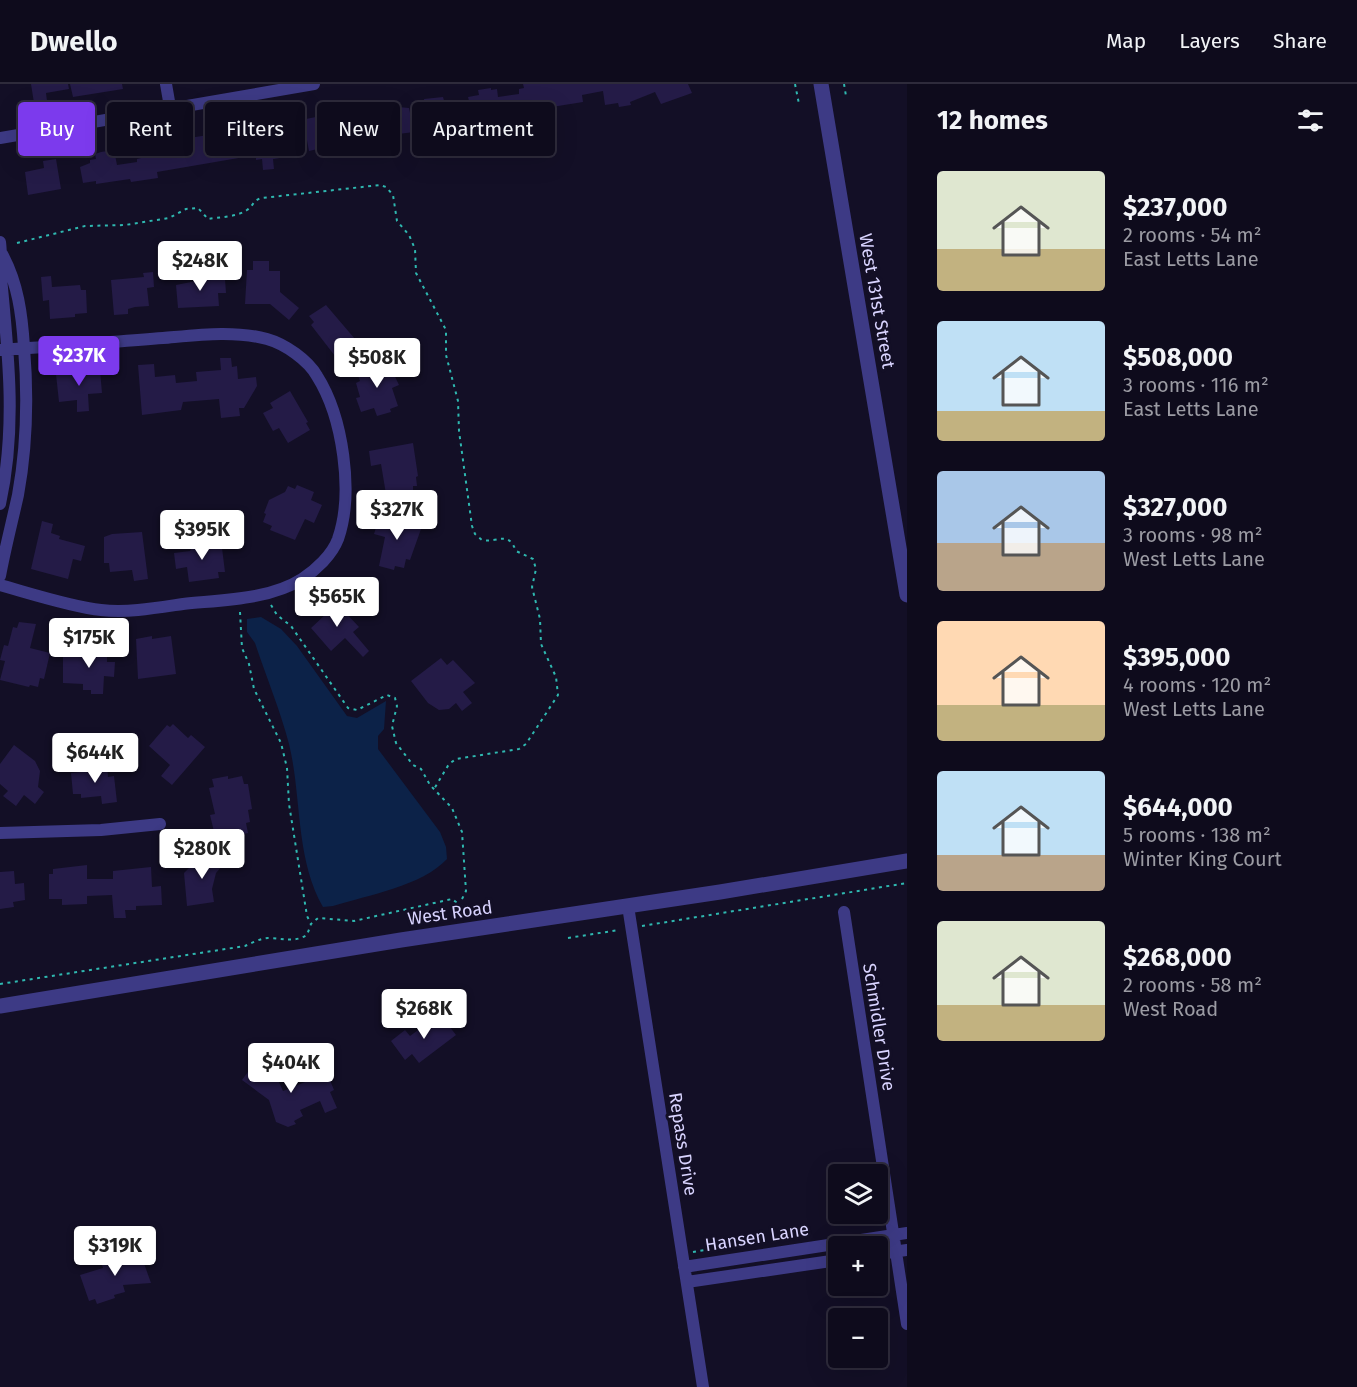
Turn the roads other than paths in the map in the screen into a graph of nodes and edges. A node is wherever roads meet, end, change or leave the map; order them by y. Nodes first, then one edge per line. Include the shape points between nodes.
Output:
1 (166, 84) edge
2 (314, 84) edge
3 (820, 84) edge
4 (169, 102) edge
5 (193, 103) edge
6 (107, 118) edge
7 (0, 138) edge
8 (1, 248) edge
9 (24, 348) junction
10 (4, 349) edge
11 (0, 504) edge
12 (0, 576) edge
13 (0, 585) edge
14 (907, 595) edge
15 (160, 824) dead end
16 (0, 833) edge
17 (907, 861) edge
18 (628, 906) junction
19 (843, 912) dead end
20 (0, 1006) edge
21 (907, 1233) edge
22 (892, 1235) junction
23 (901, 1251) edge
24 (828, 1261) edge
25 (684, 1267) junction
26 (687, 1282) junction
27 (907, 1324) edge
28 (703, 1387) edge

1 - 4 street
2 - 5 street
3 - 14 street, West 131st Street
6 - 7 street
8 - 9 street via 12,273
8 - 10 street
9 - 10 street
9 - 12 street via 25,441
9 - 13 street via 200,335 245,334 270,340 294,352 316,374 330,399 345,474 345,504 338,539 330,554 301,579 274,591 133,610 101,610
10 - 11 street via 11,387
15 - 16 street
17 - 18 street, West Road
18 - 20 street, West Road
18 - 25 street, Repass Drive
19 - 22 street, Schmidler Drive
21 - 22 street, Hansen Lane
22 - 23 street, Schmidler Drive
22 - 25 street, Hansen Lane
23 - 27 street, Schmidler Drive
24 - 26 street, Hansen Lane
25 - 26 street, Repass Drive
26 - 28 street, Repass Drive

